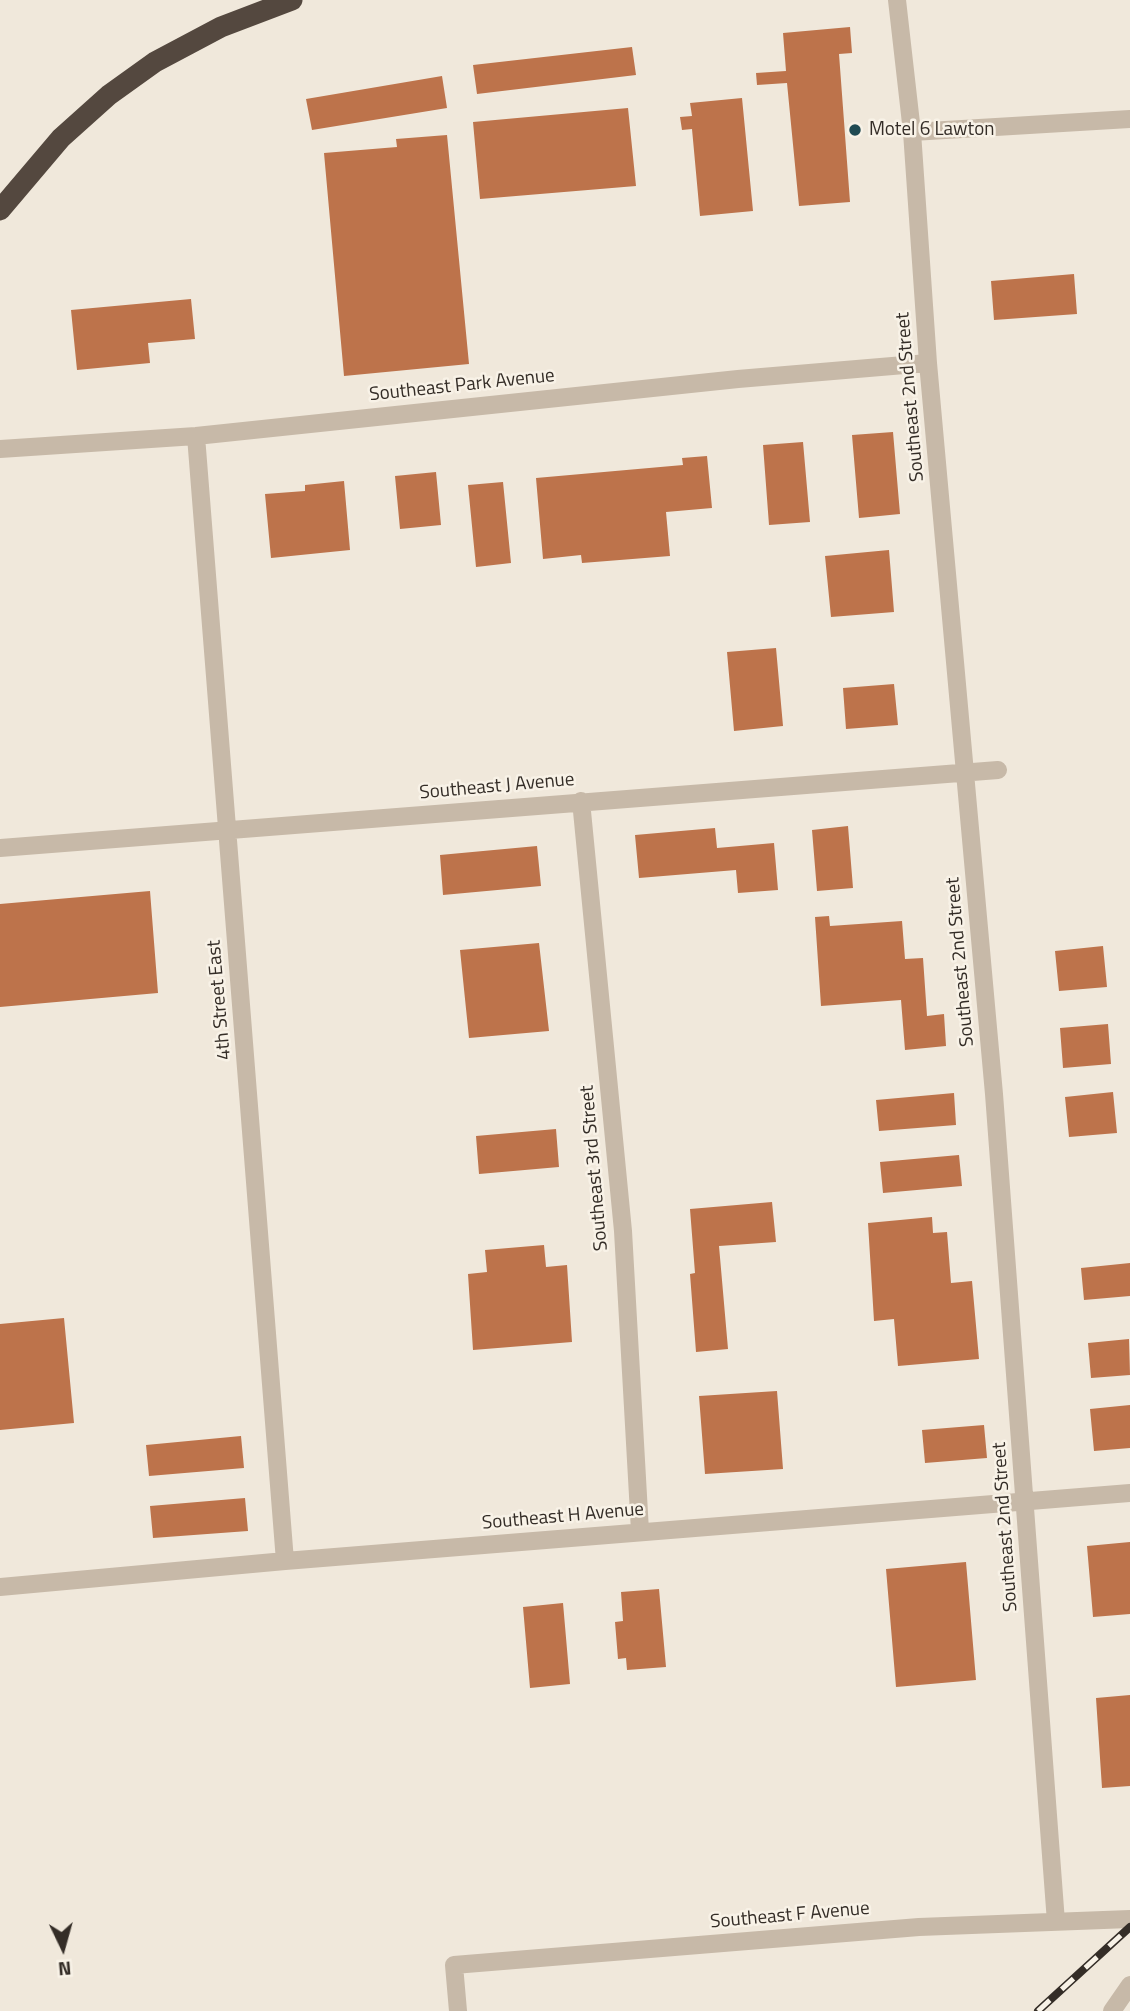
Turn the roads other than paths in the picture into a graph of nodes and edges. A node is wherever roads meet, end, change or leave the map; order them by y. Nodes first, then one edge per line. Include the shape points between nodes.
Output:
1 (292, 0) edge
2 (897, 0) edge
3 (1130, 119) edge
4 (912, 132) junction
5 (0, 210) edge
6 (928, 363) junction
7 (196, 436) junction
8 (0, 449) edge
9 (998, 769) dead end
10 (965, 773) junction
11 (581, 801) junction
12 (228, 831) junction
13 (0, 848) edge
14 (1130, 1493) edge
15 (1026, 1500) junction
16 (640, 1531) junction
17 (285, 1561) junction
18 (0, 1587) edge
19 (1130, 1919) edge
20 (1056, 1922) junction
21 (1130, 1985) edge
22 (458, 2011) edge
23 (1112, 2011) edge

1 - 5 highway via 220,27 127,81 61,138
2 - 4 street, Southeast 2nd Street
3 - 4 street
4 - 6 street, Southeast 2nd Street
6 - 7 street, Southeast Park Avenue
6 - 10 street, Southeast 2nd Street
7 - 8 street, Southeast Park Avenue
7 - 12 street, 4th Street East
9 - 10 street, Southeast J Avenue
10 - 11 street, Southeast J Avenue
10 - 15 street, Southeast 2nd Street
11 - 12 street, Southeast J Avenue
11 - 16 street, Southeast 3rd Street via 623,1231
12 - 13 street, Southeast J Avenue
12 - 17 street, 4th Street East
14 - 15 street, Southeast H Avenue
15 - 16 street, Southeast H Avenue
15 - 20 street, Southeast 2nd Street
16 - 17 street, Southeast H Avenue
17 - 18 street, Southeast H Avenue
19 - 20 street, Southeast F Avenue
20 - 22 street, Southeast F Avenue via 919,1927 454,1965
21 - 23 street

